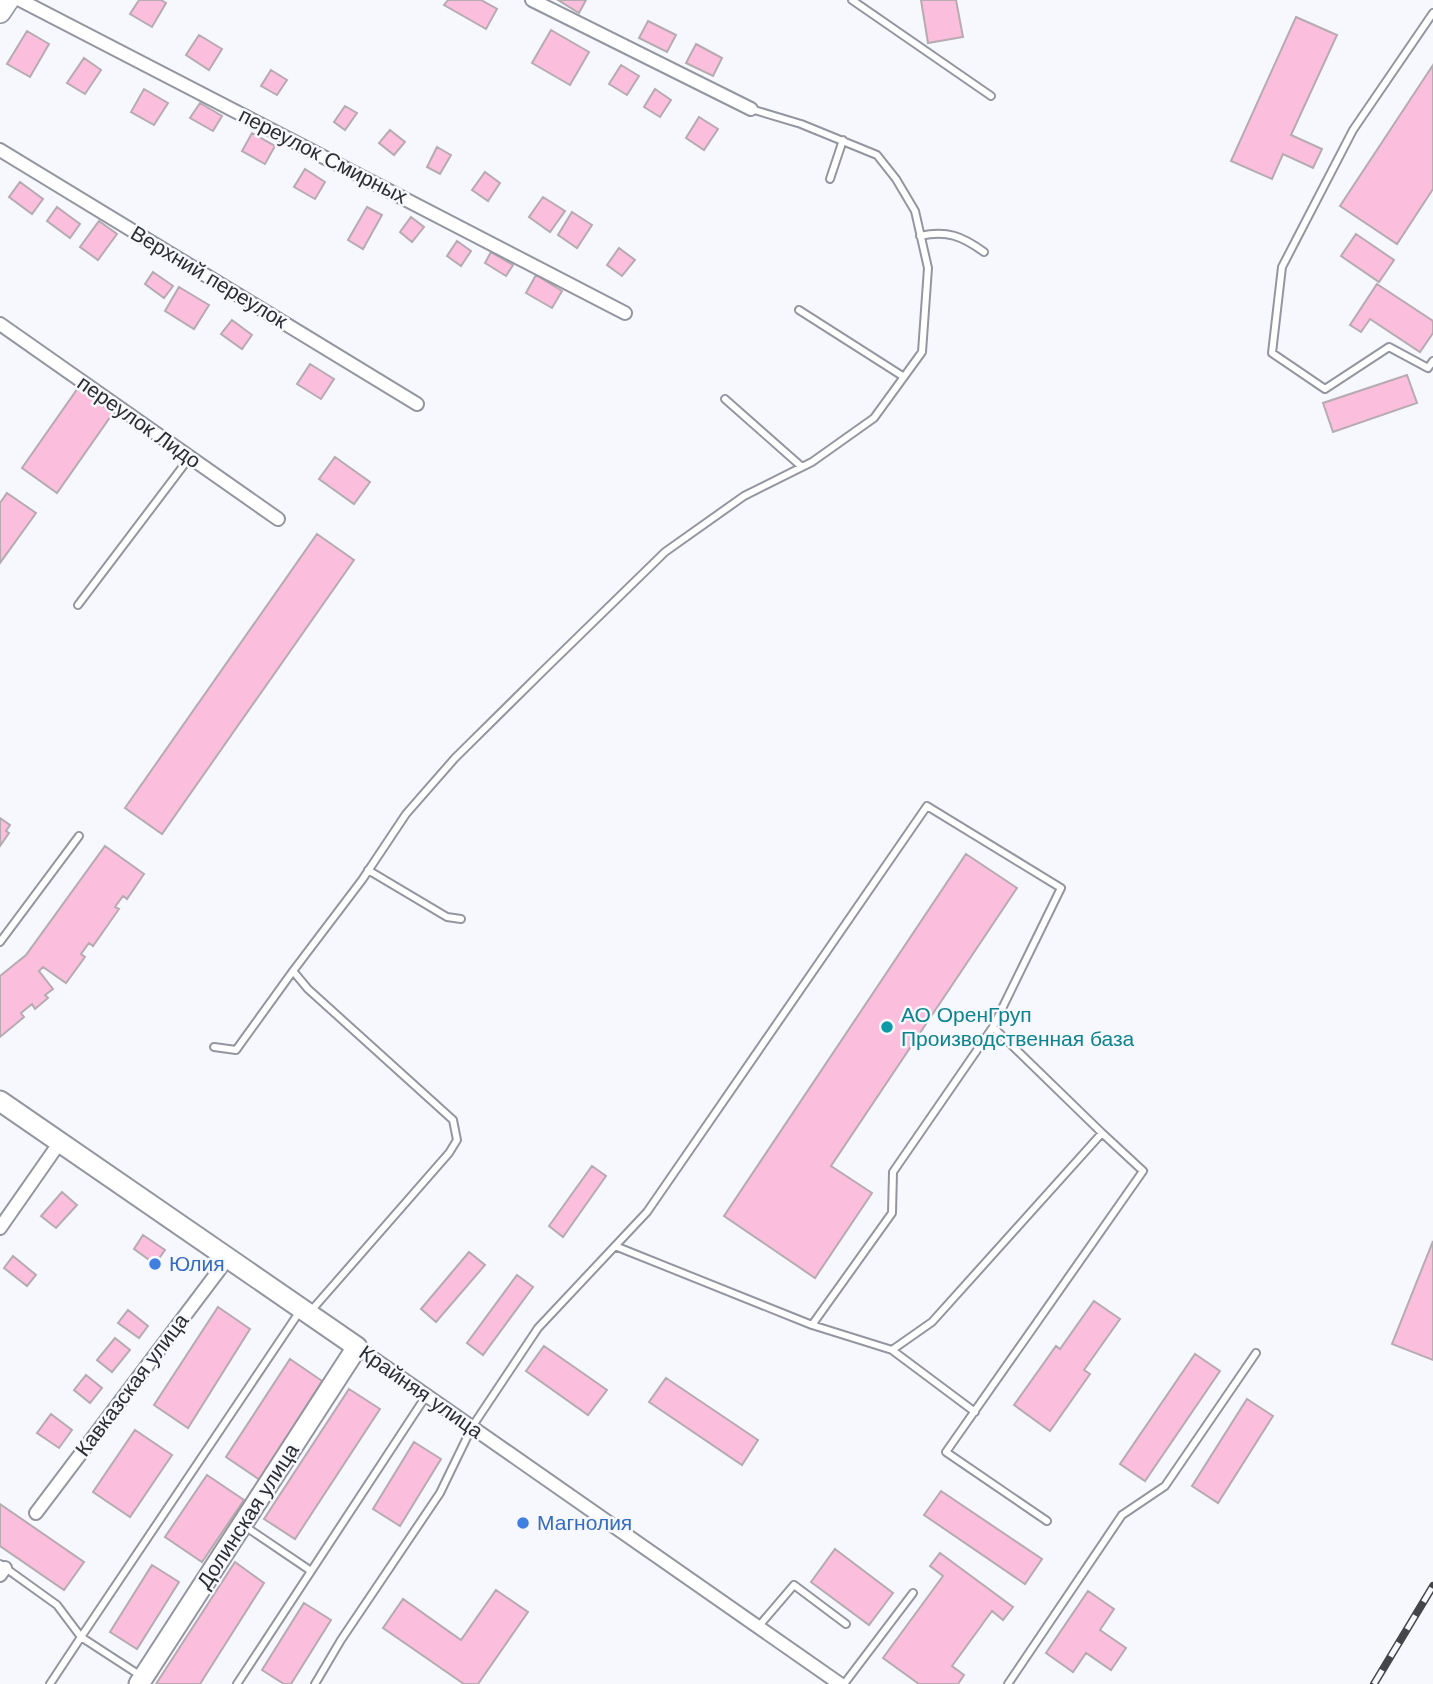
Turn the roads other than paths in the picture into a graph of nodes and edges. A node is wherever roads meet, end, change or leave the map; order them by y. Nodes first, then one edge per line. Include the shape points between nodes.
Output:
1 (532, 0) edge
2 (852, 0) edge
3 (6, 6) edge
4 (1433, 13) edge
5 (990, 96) dead end
6 (751, 109) joint
7 (844, 140) junction
8 (0, 150) edge
9 (830, 179) dead end
10 (920, 236) junction
11 (984, 252) dead end
12 (799, 310) dead end
13 (625, 313) dead end
14 (0, 324) edge
15 (1433, 361) edge
16 (904, 377) junction
17 (725, 399) dead end
18 (417, 404) dead end
19 (190, 457) junction
20 (802, 467) junction
21 (278, 519) dead end
22 (78, 605) dead end
23 (79, 836) dead end
24 (368, 870) junction
25 (461, 919) dead end
26 (0, 942) edge
27 (293, 971) junction
28 (993, 1027) junction
29 (214, 1046) dead end
30 (0, 1101) edge
31 (1101, 1133) junction
32 (60, 1142) junction
33 (0, 1228) edge
34 (615, 1246) junction
35 (229, 1257) junction
36 (305, 1311) junction
37 (812, 1325) junction
38 (357, 1347) junction
39 (892, 1350) junction
40 (1256, 1353) dead end
41 (426, 1396) junction
42 (975, 1412) junction
43 (472, 1427) junction
44 (36, 1513) dead end
45 (1047, 1521) dead end
46 (242, 1525) junction
47 (2, 1569) edge
48 (311, 1571) junction
49 (913, 1593) dead end
50 (846, 1625) dead end
51 (758, 1627) junction
52 (81, 1637) junction
53 (141, 1681) edge
54 (50, 1684) edge
55 (237, 1684) edge
56 (315, 1684) edge
57 (842, 1684) edge
58 (1008, 1684) edge

1 - 6 street
2 - 5 lane
3 - 13 street, переулок Смирных
4 - 15 lane via 1353,130 1282,267 1272,353 1325,389 1389,348 1428,368
6 - 7 lane
7 - 9 lane
7 - 10 lane via 877,155 896,179 915,211
8 - 18 street, Верхний переулок
10 - 11 lane via 941,232 969,241
10 - 16 lane via 928,268 922,352
12 - 16 lane
14 - 19 street, переулок Лидо
16 - 20 lane via 874,418
17 - 20 lane
19 - 21 street, переулок Лидо
19 - 22 lane
20 - 24 lane via 744,496 664,552 455,758 407,814
23 - 26 lane
24 - 25 lane via 447,917
24 - 27 lane
27 - 29 lane via 236,1050
27 - 36 lane via 453,1120 457,1140
28 - 31 lane
28 - 34 lane via 1061,888 927,806 647,1212
28 - 37 lane via 893,1172 891,1213
30 - 32 street, Крайняя улица
31 - 39 lane via 932,1322
31 - 42 lane via 1143,1171
32 - 33 street
32 - 35 street, Крайняя улица
34 - 37 lane
34 - 43 lane via 538,1328
35 - 36 street, Крайняя улица
35 - 44 street, Кавказская улица
36 - 38 street, Крайняя улица
36 - 52 lane
37 - 39 lane
38 - 41 street, Крайняя улица
38 - 46 street, Долинская улица
39 - 42 lane
40 - 58 lane via 1165,1486 1122,1515
41 - 43 street, Крайняя улица
41 - 48 lane
42 - 45 lane via 946,1452
43 - 51 street, Крайняя улица
43 - 56 lane via 440,1493
46 - 48 lane
46 - 53 street, Долинская улица
47 - 52 lane via 58,1605
48 - 55 lane
49 - 57 lane
50 - 51 lane via 794,1585
51 - 57 street, Крайняя улица
52 - 53 lane
52 - 54 lane

